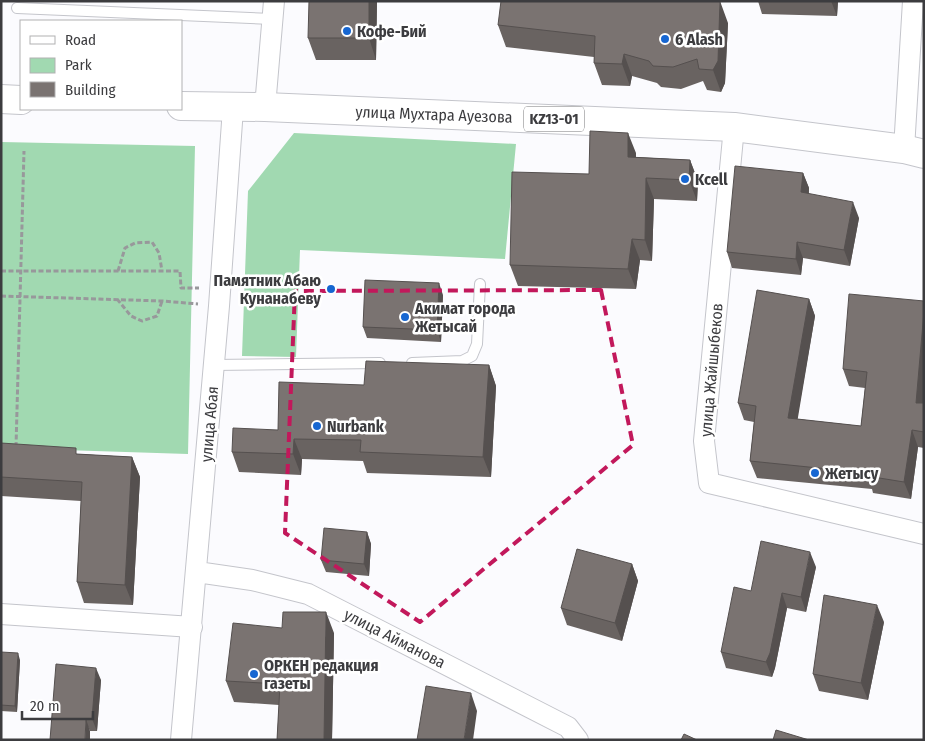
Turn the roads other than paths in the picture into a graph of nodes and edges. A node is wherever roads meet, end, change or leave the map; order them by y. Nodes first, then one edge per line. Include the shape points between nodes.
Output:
1 (913, 1) edge
2 (17, 8) dead end
3 (273, 10) edge
4 (1, 99) edge
5 (20, 100) edge
6 (182, 106) edge
7 (265, 107) junction
8 (233, 108) junction
9 (734, 126) junction
10 (914, 152) edge
11 (480, 284) dead end
12 (213, 365) junction
13 (924, 534) edge
14 (197, 572) junction
15 (1, 614) edge
16 (192, 627) junction
17 (181, 740) edge
18 (578, 740) edge

1 - 10 street
2 - 3 lane
3 - 7 street
4 - 5 main road
6 - 8 main road, улица Мухтара Ауезова / KZ13-01
7 - 8 main road, улица Мухтара Ауезова / KZ13-01
7 - 9 main road, улица Мухтара Ауезова / KZ13-01
8 - 12 street, улица Абая
9 - 10 main road, улица Мухтара Ауезова / KZ13-01
9 - 13 street, улица Жайшыбеков via 704,440 708,483
11 - 12 lane via 477,344 472,356 462,361
12 - 14 street, улица Абая
14 - 16 street, улица Абая
14 - 18 street, улица Айманова via 252,580 308,594 568,727
15 - 16 street
16 - 17 street, улица Абая

